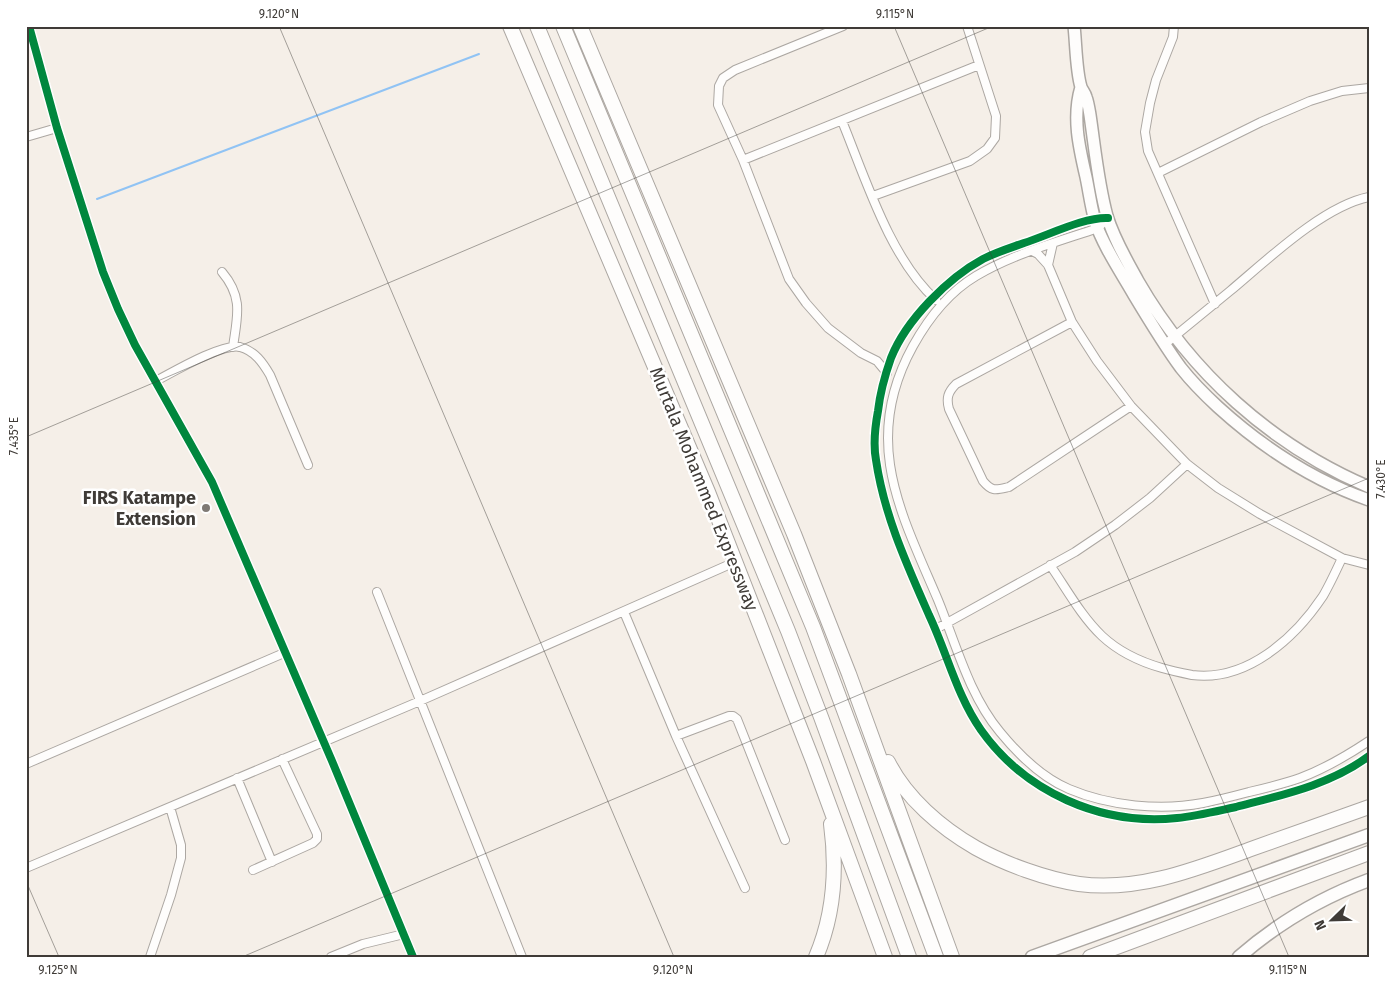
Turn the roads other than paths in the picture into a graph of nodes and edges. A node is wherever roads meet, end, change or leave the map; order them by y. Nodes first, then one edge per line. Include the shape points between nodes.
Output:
1 (30, 26) edge
2 (510, 26) edge
3 (537, 26) edge
4 (563, 26) edge
5 (843, 26) edge
6 (967, 26) edge
7 (1074, 26) edge
8 (1174, 26) edge
9 (581, 29) edge
10 (979, 65) junction
11 (1081, 87) junction
12 (1369, 88) edge
13 (842, 121) junction
14 (57, 128) junction
15 (26, 137) edge
16 (742, 160) junction
17 (1158, 173) junction
18 (873, 196) junction
19 (1369, 197) edge
20 (1108, 218) junction
21 (1096, 222) junction
22 (1053, 243) junction
23 (1032, 251) junction
24 (1048, 265) junction
25 (222, 272) dead end
26 (934, 298) junction
27 (1215, 304) junction
28 (942, 305) junction
29 (1072, 322) junction
30 (1174, 336) junction
31 (1164, 345) junction
32 (233, 347) junction
33 (891, 360) junction
34 (877, 361) junction
35 (887, 373) junction
36 (156, 381) junction
37 (1131, 406) junction
38 (1187, 464) junction
39 (308, 465) dead end
40 (1369, 487) edge
41 (1369, 500) edge
42 (1342, 558) junction
43 (734, 562) junction
44 (1050, 565) junction
45 (1369, 565) edge
46 (377, 592) dead end
47 (624, 612) junction
48 (948, 623) junction
49 (936, 629) junction
50 (284, 653) junction
51 (849, 674) junction
52 (420, 701) junction
53 (676, 736) junction
54 (1369, 741) edge
55 (324, 742) junction
56 (1369, 756) edge
57 (282, 758) junction
58 (814, 761) junction
59 (26, 764) edge
60 (236, 778) junction
61 (170, 807) junction
62 (1369, 807) edge
63 (1369, 835) edge
64 (785, 840) dead end
65 (1369, 853) edge
66 (272, 862) junction
67 (26, 868) edge
68 (253, 870) dead end
69 (1369, 880) edge
70 (746, 888) dead end
71 (404, 934) junction
72 (150, 957) edge
73 (331, 957) edge
74 (413, 957) edge
75 (522, 957) edge
76 (816, 957) edge
77 (885, 957) edge
78 (909, 957) edge
79 (936, 957) edge
80 (952, 957) edge
81 (1032, 957) edge
82 (1090, 957) edge
83 (1239, 957) edge

1 - 14 street
2 - 43 highway, Murtala Mohammed Expressway via 708,492
3 - 78 highway, Murtala Mohammed Expressway via 788,631
4 - 79 highway via 814,627
5 - 16 street via 735,70 723,78 718,105
6 - 10 street
7 - 11 street
8 - 17 street via 1156,80 1145,132 1148,151
9 - 51 highway via 794,534
10 - 13 street
10 - 18 street via 996,116 995,138 987,150 970,161
11 - 20 street via 1090,112 1099,180
11 - 21 street via 1077,101 1077,132
12 - 17 street via 1342,91 1310,101
13 - 16 street
13 - 18 street
14 - 15 street
14 - 36 street via 103,272 135,346
16 - 34 street via 789,279 828,328
17 - 27 street
18 - 26 street via 900,255
19 - 27 street via 1356,200 1320,220
20 - 21 street
20 - 30 street via 1131,268
21 - 22 street
21 - 26 street via 1001,251 961,273
21 - 31 street via 1119,271
22 - 23 street
22 - 24 street
23 - 24 street
23 - 28 street via 975,277
24 - 29 street
25 - 32 street via 235,291 237,315
26 - 28 street
26 - 33 street via 915,318
27 - 30 street
28 - 48 street via 918,336 903,364 892,396 888,455 892,485 903,518
29 - 37 street
29 - 37 street via 956,384 950,391 949,409 983,481 994,490 1009,487
30 - 31 street
30 - 40 street via 1225,394 1262,425 1322,464
31 - 41 street via 1204,393 1261,443 1302,470
32 - 36 street via 220,350
32 - 39 street via 248,350 264,364
33 - 34 street
33 - 35 street
34 - 35 street
35 - 49 street via 880,391 875,427 875,457 880,486 888,517
36 - 50 street via 212,482
37 - 38 street
38 - 42 street via 1260,514
38 - 44 street via 1115,525
42 - 44 street via 1323,595 1281,645 1249,664 1206,675 1193,675 1150,664 1119,648 1102,636
42 - 45 street
43 - 47 street
43 - 58 highway, Murtala Mohammed Expressway
44 - 48 street
46 - 52 street
47 - 52 street
47 - 53 street
48 - 49 street
48 - 54 street via 967,675 988,716 1001,733 1045,775 1091,797 1167,807 1201,804 1299,779
49 - 56 street via 961,695 982,730 1002,754 1019,773 1073,804 1101,814 1158,819 1202,815 1302,790
50 - 55 street
50 - 59 street
51 - 62 highway via 889,765 922,808 944,827 982,851 1050,877 1078,884 1107,885 1163,878
51 - 80 highway
52 - 55 street
52 - 75 street
53 - 64 street via 734,716
53 - 70 street
55 - 57 street
55 - 71 street
57 - 60 street
57 - 66 street via 317,839
58 - 76 highway via 834,847 832,902
58 - 77 highway, Murtala Mohammed Expressway
60 - 61 street
60 - 66 street
61 - 67 street
61 - 72 street via 182,858
63 - 81 main road
65 - 82 highway
66 - 68 street
69 - 83 main road via 1299,912
71 - 73 street via 363,944
71 - 74 street

